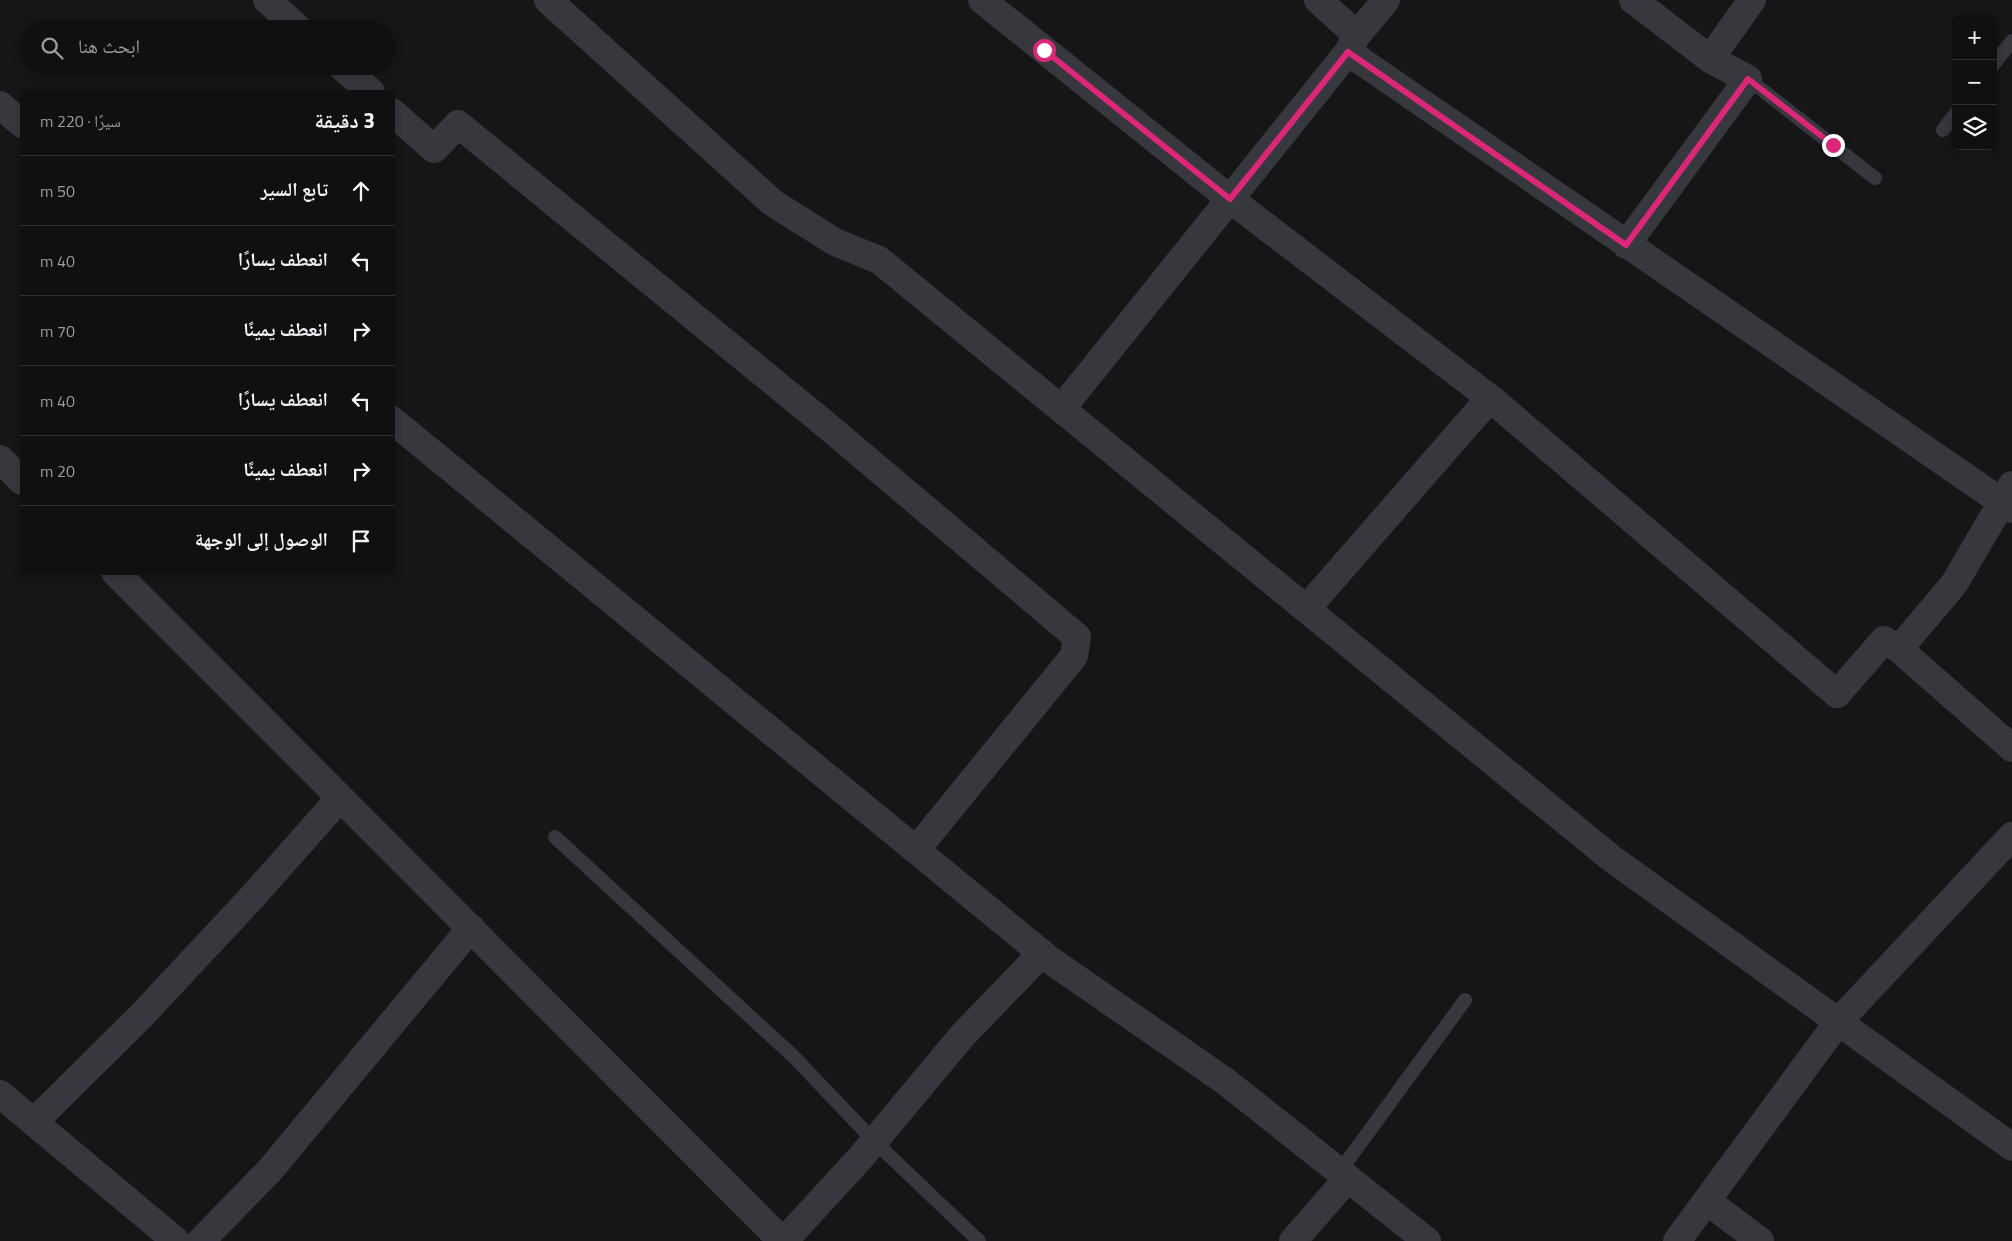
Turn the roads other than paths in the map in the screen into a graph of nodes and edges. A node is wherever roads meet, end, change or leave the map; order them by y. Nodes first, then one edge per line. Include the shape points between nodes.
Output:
1 (267, 0) edge
2 (548, 0) edge
3 (982, 0) edge
4 (1318, 0) edge
5 (1386, 0) edge
6 (1633, 0) edge
7 (1752, 0) edge
8 (289, 20) edge
9 (2012, 40) edge
10 (1353, 43) junction
11 (1710, 59) junction
12 (1997, 60) edge
13 (351, 75) edge
14 (1748, 79) junction
15 (369, 90) edge
16 (395, 115) edge
17 (1952, 118) edge
18 (1942, 130) dead end
19 (1875, 178) dead end
20 (1230, 199) junction
21 (1626, 245) junction
22 (1490, 398) junction
23 (1062, 408) junction
24 (395, 422) edge
25 (0, 459) edge
26 (20, 479) edge
27 (2009, 499) edge
28 (118, 575) edge
29 (1307, 608) junction
30 (1900, 649) junction
31 (2012, 748) edge
32 (340, 798) junction
33 (2012, 836) edge
34 (555, 837) dead end
35 (916, 850) junction
36 (471, 928) junction
37 (1042, 953) junction
38 (1465, 1000) dead end
39 (1838, 1022) junction
40 (0, 1094) edge
41 (34, 1122) junction
42 (874, 1140) junction
43 (2012, 1147) edge
44 (1344, 1174) junction
45 (1707, 1201) junction
46 (176, 1241) edge
47 (201, 1241) edge
48 (783, 1241) edge
49 (979, 1241) edge
50 (1293, 1241) edge
51 (1427, 1241) edge
52 (1677, 1241) edge
53 (1760, 1241) edge

1 - 8 street
2 - 23 street via 773,203 835,242 878,260
3 - 20 street
4 - 10 street
5 - 10 street
6 - 11 street
7 - 11 street
9 - 12 lane
10 - 20 street
10 - 21 street
11 - 14 street
13 - 15 street
14 - 19 lane
14 - 21 street
16 - 35 street via 434,149 458,124 825,424 1077,637 1074,656
17 - 18 lane
20 - 22 street
20 - 23 street
21 - 27 street
22 - 29 street
22 - 30 street via 1837,694 1884,640
23 - 29 street
24 - 35 street
25 - 26 street
27 - 30 street via 1954,584
28 - 32 street
29 - 39 street via 1611,858
30 - 31 street
32 - 36 street
32 - 41 street via 142,1015
33 - 39 street
34 - 42 lane via 794,1057
35 - 37 street
36 - 47 street via 270,1170
36 - 48 street
37 - 42 street via 962,1036
37 - 44 street via 1225,1081
38 - 44 lane
39 - 43 street
39 - 45 street
40 - 41 street
41 - 46 street
42 - 48 street
42 - 49 lane
44 - 50 street
44 - 51 street
45 - 52 street
45 - 53 street

